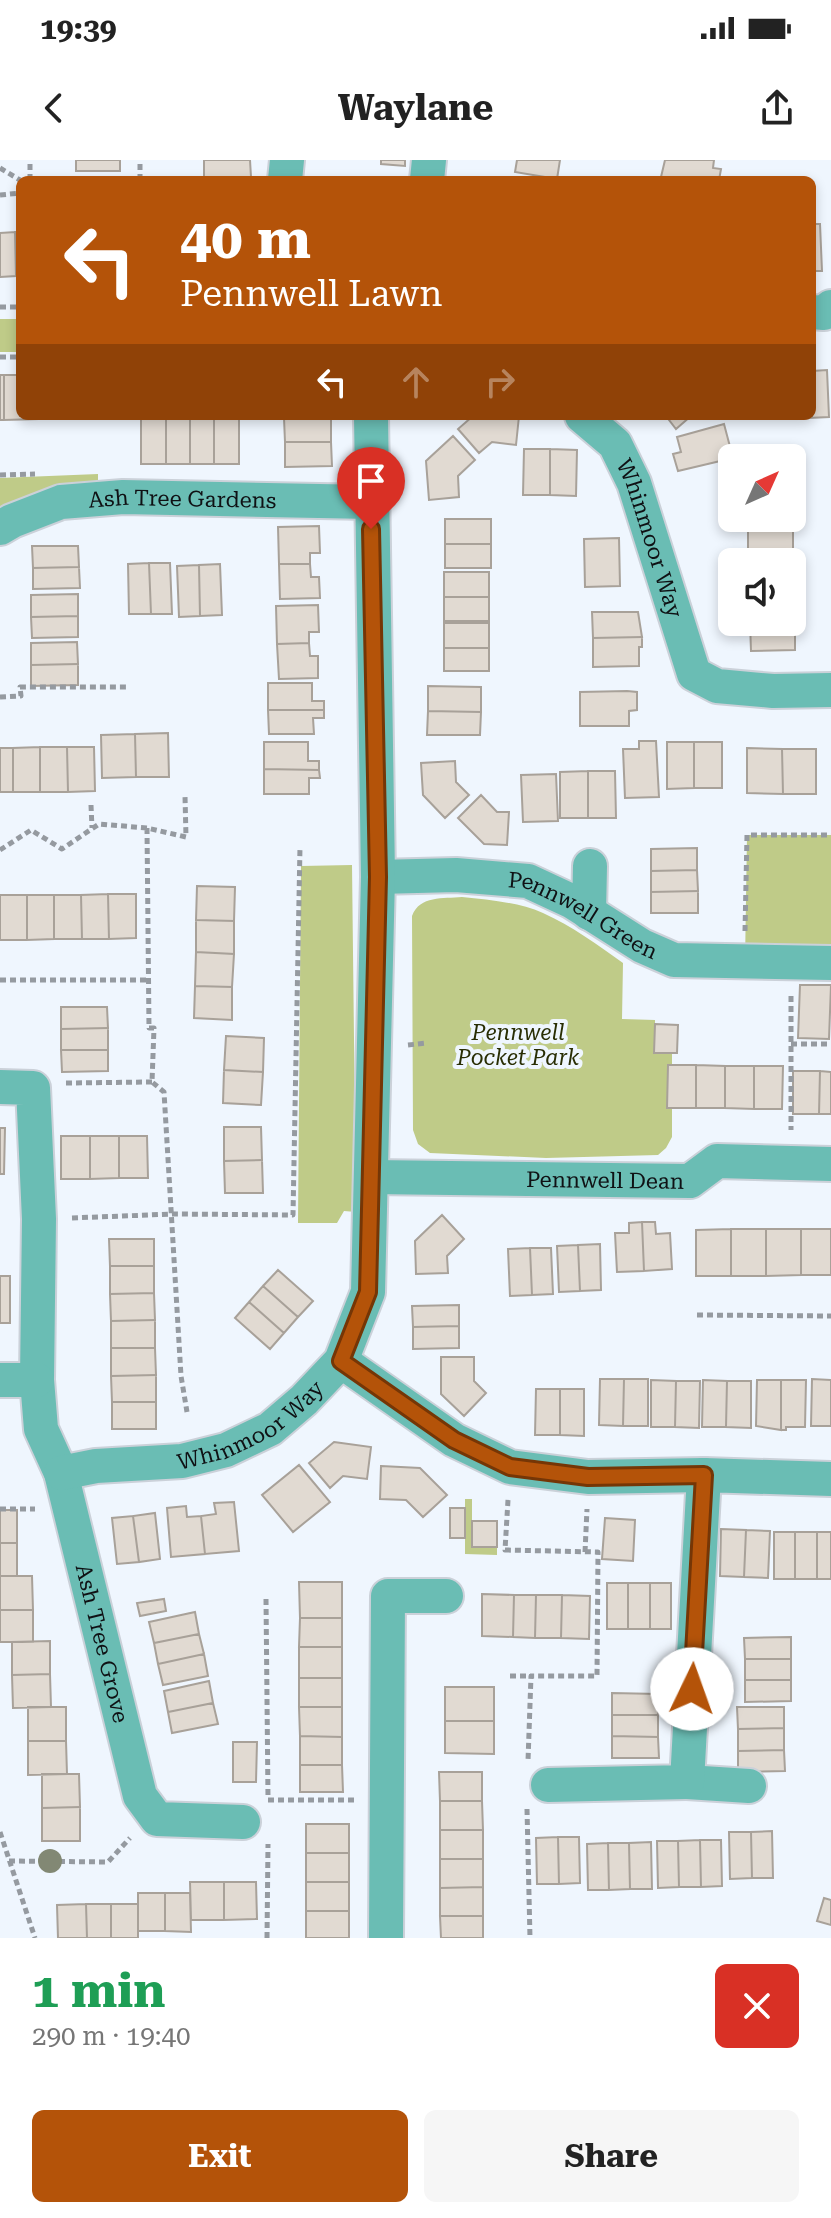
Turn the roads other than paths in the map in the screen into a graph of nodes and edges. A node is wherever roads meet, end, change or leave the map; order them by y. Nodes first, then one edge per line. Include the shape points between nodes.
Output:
1 (371, 420) edge
2 (587, 420) edge
3 (371, 502) junction
4 (0, 528) edge
5 (831, 690) edge
6 (590, 866) dead end
7 (378, 877) junction
8 (589, 913) junction
9 (831, 963) edge
10 (17, 1088) edge
11 (831, 1164) edge
12 (371, 1177) junction
13 (341, 1361) junction
14 (0, 1380) edge
15 (37, 1380) junction
16 (61, 1473) junction
17 (704, 1475) junction
18 (831, 1479) edge
19 (446, 1596) dead end
20 (687, 1782) junction
21 (538, 1785) road end
22 (749, 1786) dead end
23 (261, 1817) road end
24 (386, 1938) edge

1 - 3 street, Whinmoor Way
2 - 5 street, Whinmoor Way via 615,444 634,483 684,683
3 - 4 street, Ash Tree Gardens via 123,497 61,502
3 - 7 street, Whinmoor Way
6 - 8 street
7 - 8 street, Pennwell Green via 456,875 528,881
7 - 12 street, Whinmoor Way
8 - 9 street, Pennwell Green via 674,960
10 - 15 street, Ash Tree Grove via 39,1219
11 - 12 street, Pennwell Dean via 717,1161 690,1181
12 - 13 street, Whinmoor Way via 368,1292
13 - 16 street, Whinmoor Way via 270,1429 226,1450 182,1461
13 - 17 street via 454,1440 510,1467 588,1477
14 - 15 street
15 - 16 street, Ash Tree Grove via 41,1429
16 - 23 street, Ash Tree Grove via 140,1796 157,1819
17 - 18 street
17 - 20 street
19 - 24 street via 388,1596
20 - 21 street
20 - 22 street

